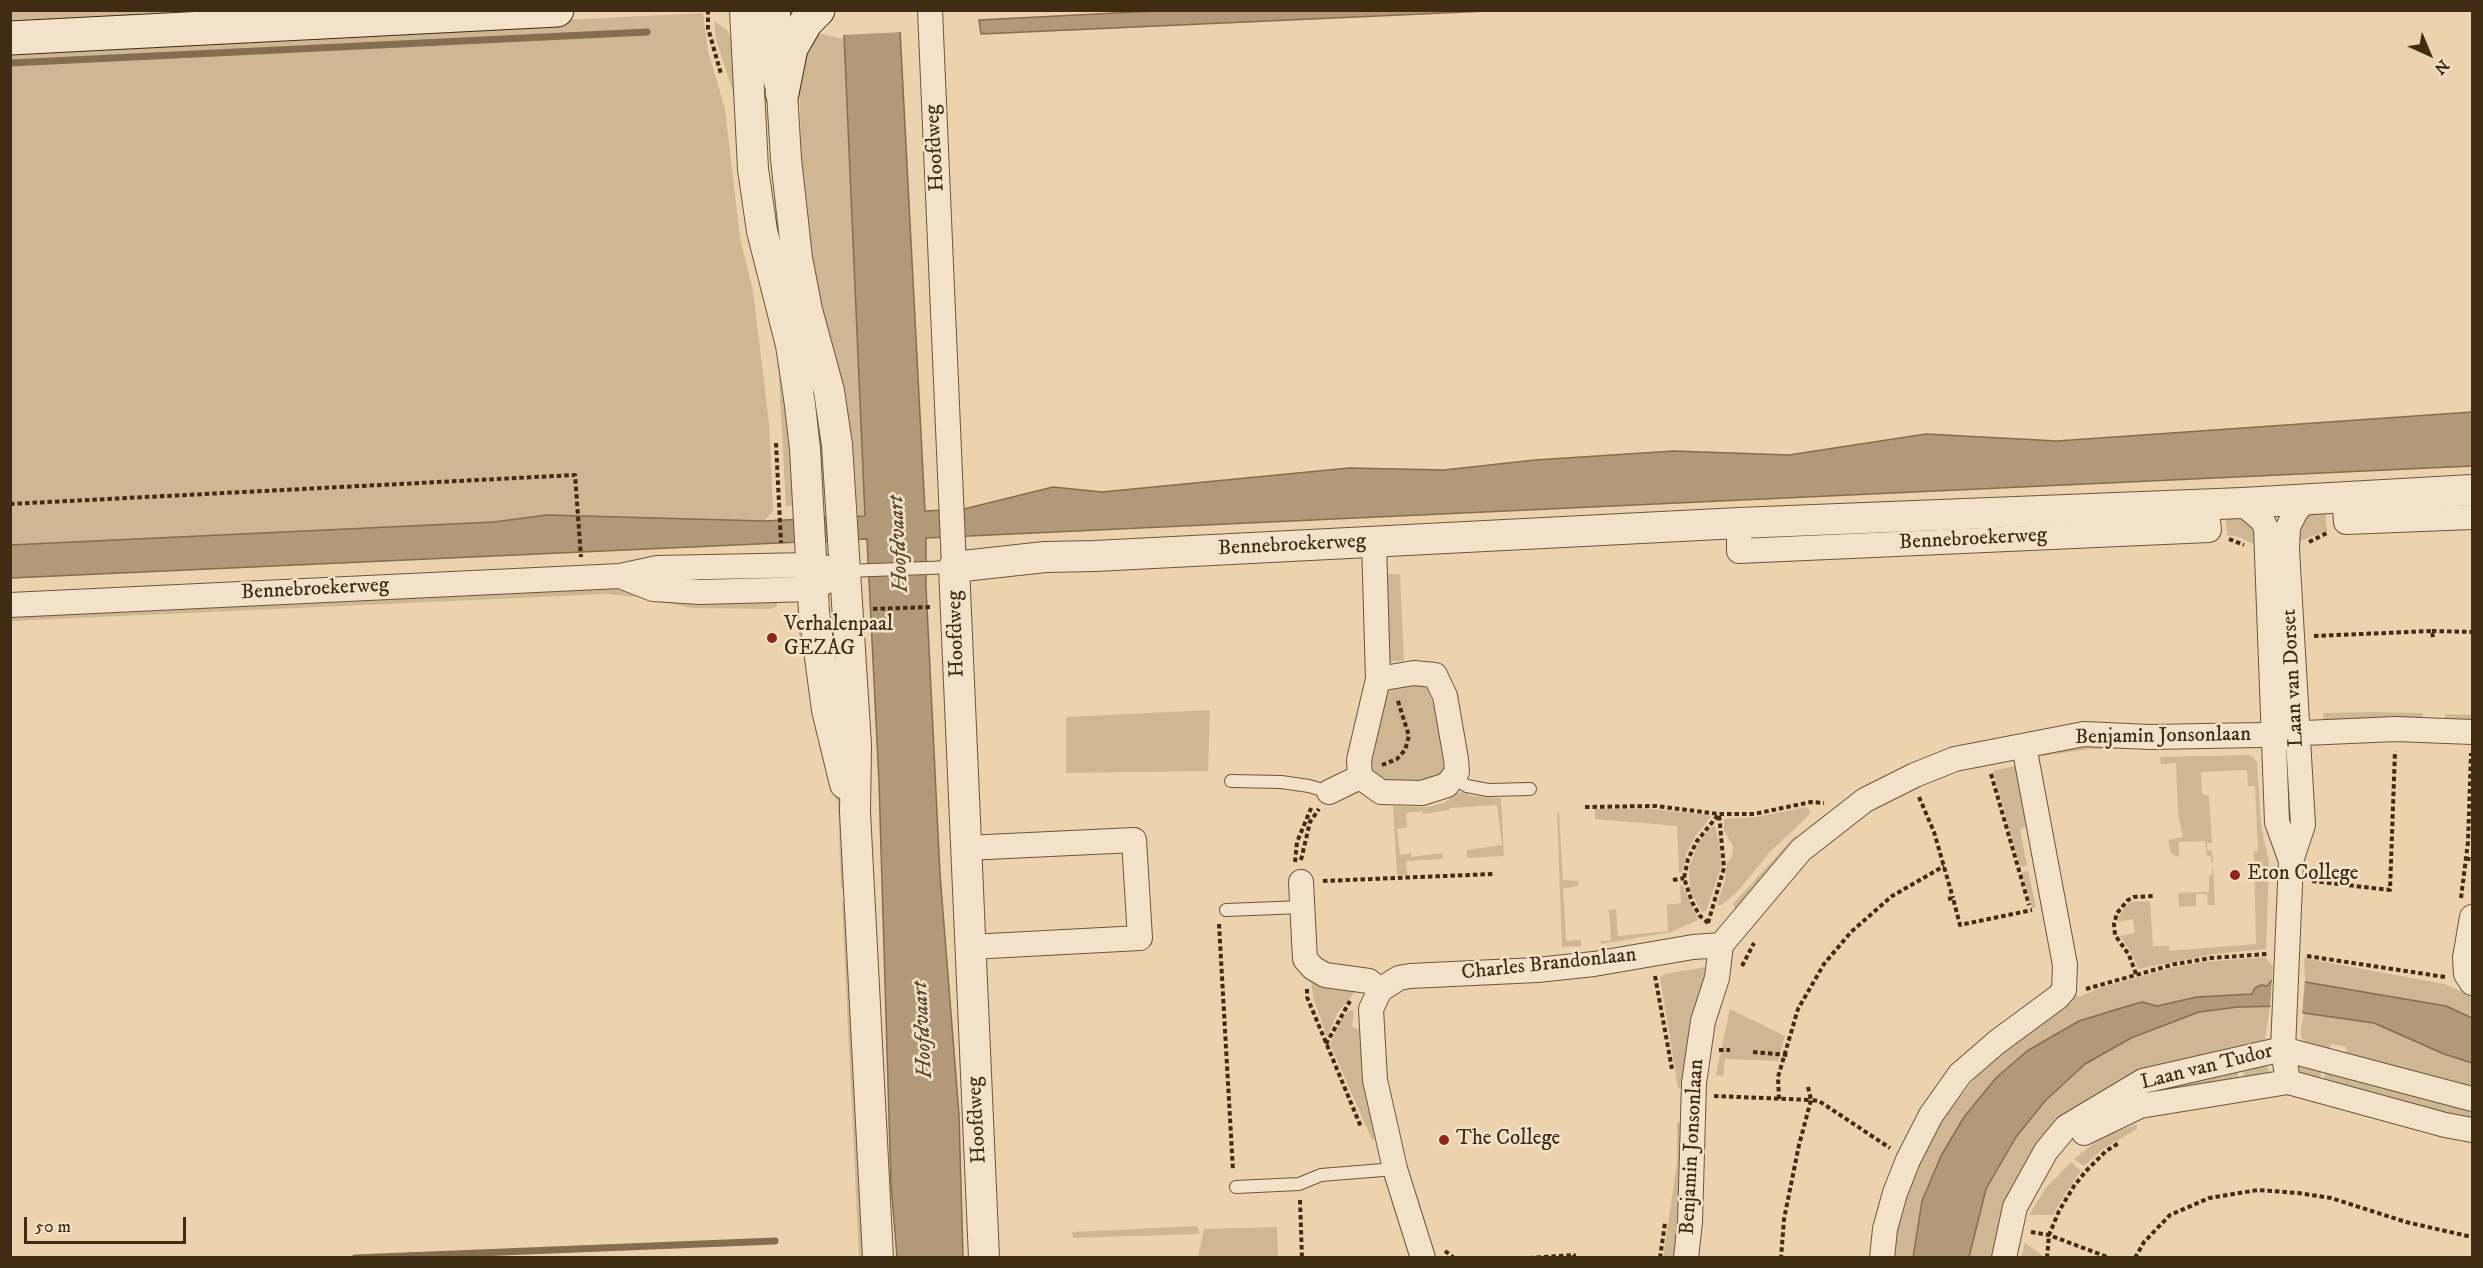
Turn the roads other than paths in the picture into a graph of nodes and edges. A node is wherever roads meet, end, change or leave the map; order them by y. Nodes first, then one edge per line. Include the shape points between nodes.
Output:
1 (557, 10) edge
2 (745, 10) edge
3 (775, 10) edge
4 (818, 10) edge
5 (930, 10) edge
6 (10, 38) edge
7 (782, 93) junction
8 (2472, 490) edge
9 (2344, 496) junction
10 (2306, 498) junction
11 (2242, 503) junction
12 (2472, 517) edge
13 (1374, 542) junction
14 (799, 563) junction
15 (849, 563) junction
16 (947, 567) junction
17 (620, 576) junction
18 (10, 605) edge
19 (1386, 677) junction
20 (2285, 734) junction
21 (2466, 742) edge
22 (2025, 754) junction
23 (1360, 777) junction
24 (1453, 778) junction
25 (1231, 781) dead end
26 (1530, 789) dead end
27 (1321, 799) joint
28 (855, 813) junction
29 (966, 848) junction
30 (1301, 882) road end
31 (1302, 906) junction
32 (1226, 910) road end
33 (2466, 913) edge
34 (1721, 945) junction
35 (970, 947) junction
36 (2458, 975) edge
37 (1374, 986) junction
38 (2284, 1038) junction
39 (2288, 1082) junction
40 (2472, 1099) edge
41 (2472, 1130) edge
42 (2046, 1151) junction
43 (1395, 1168) junction
44 (1236, 1187) road end
45 (878, 1257) edge
46 (984, 1257) edge
47 (1423, 1257) edge
48 (1686, 1257) edge
49 (1882, 1257) edge
50 (2004, 1257) edge

1 - 6 main road
2 - 14 street via 753,169 762,231 793,355 805,449 794,511
3 - 7 street via 776,70
4 - 7 main road via 806,21 791,48
5 - 16 street, Hoofdweg via 951,460 952,538
7 - 15 street via 797,258 829,391
8 - 9 street, Bennebroekerweg
9 - 10 street, Bennebroekerweg
9 - 12 street via 2346,522
10 - 11 street, Bennebroekerweg
10 - 20 street, Laan van Dorset via 2288,527 2293,636
11 - 13 street, Bennebroekerweg via 1739,537
11 - 20 street, Laan van Dorset via 2266,528
13 - 16 street, Bennebroekerweg via 1045,556
13 - 19 street
14 - 15 street, Bennebroekerweg
14 - 17 street, Bennebroekerweg via 657,568
14 - 17 street, Bennebroekerweg via 700,592 653,589
14 - 28 street via 827,710
15 - 16 lane, Bennebroekerweg
15 - 28 street
16 - 29 street, Hoofdweg
17 - 18 street, Bennebroekerweg
19 - 23 street via 1359,760
19 - 24 street via 1435,675 1449,717 1457,772
20 - 21 street, Benjamin Jonsonlaan via 2396,729
20 - 22 street, Benjamin Jonsonlaan via 2084,734
20 - 38 street, Laan van Dorset via 2277,822 2291,870
22 - 34 street, Benjamin Jonsonlaan via 1955,759 1865,800 1801,850
22 - 49 street via 2042,908 2066,965 2064,990 1960,1074 1932,1115 1908,1160 1885,1229
23 - 24 street via 1381,792 1422,793 1447,785
23 - 27 street
24 - 26 lane via 1467,786 1488,790
25 - 27 lane via 1309,786
28 - 45 street
29 - 35 street, Hoofdweg
29 - 35 street via 1134,840 1140,938
30 - 31 street
31 - 32 lane
31 - 37 street via 1305,959 1313,968 1325,975
33 - 36 street via 2465,958
34 - 37 street, Charles Brandonlaan via 1537,970 1410,976
34 - 48 street, Benjamin Jonsonlaan via 1694,1083
35 - 46 street, Hoofdweg
37 - 43 street via 1371,1030 1375,1080
38 - 39 street, Laan van Tudor
38 - 40 street, Laan van Tudor
38 - 42 street, Laan van Tudor via 2143,1081 2066,1127
39 - 41 street, Laan van Tudor
39 - 42 street, Laan van Tudor via 2140,1106
42 - 50 street, Laan van Tudor via 2014,1207
43 - 44 lane via 1321,1175 1299,1184
43 - 47 street

